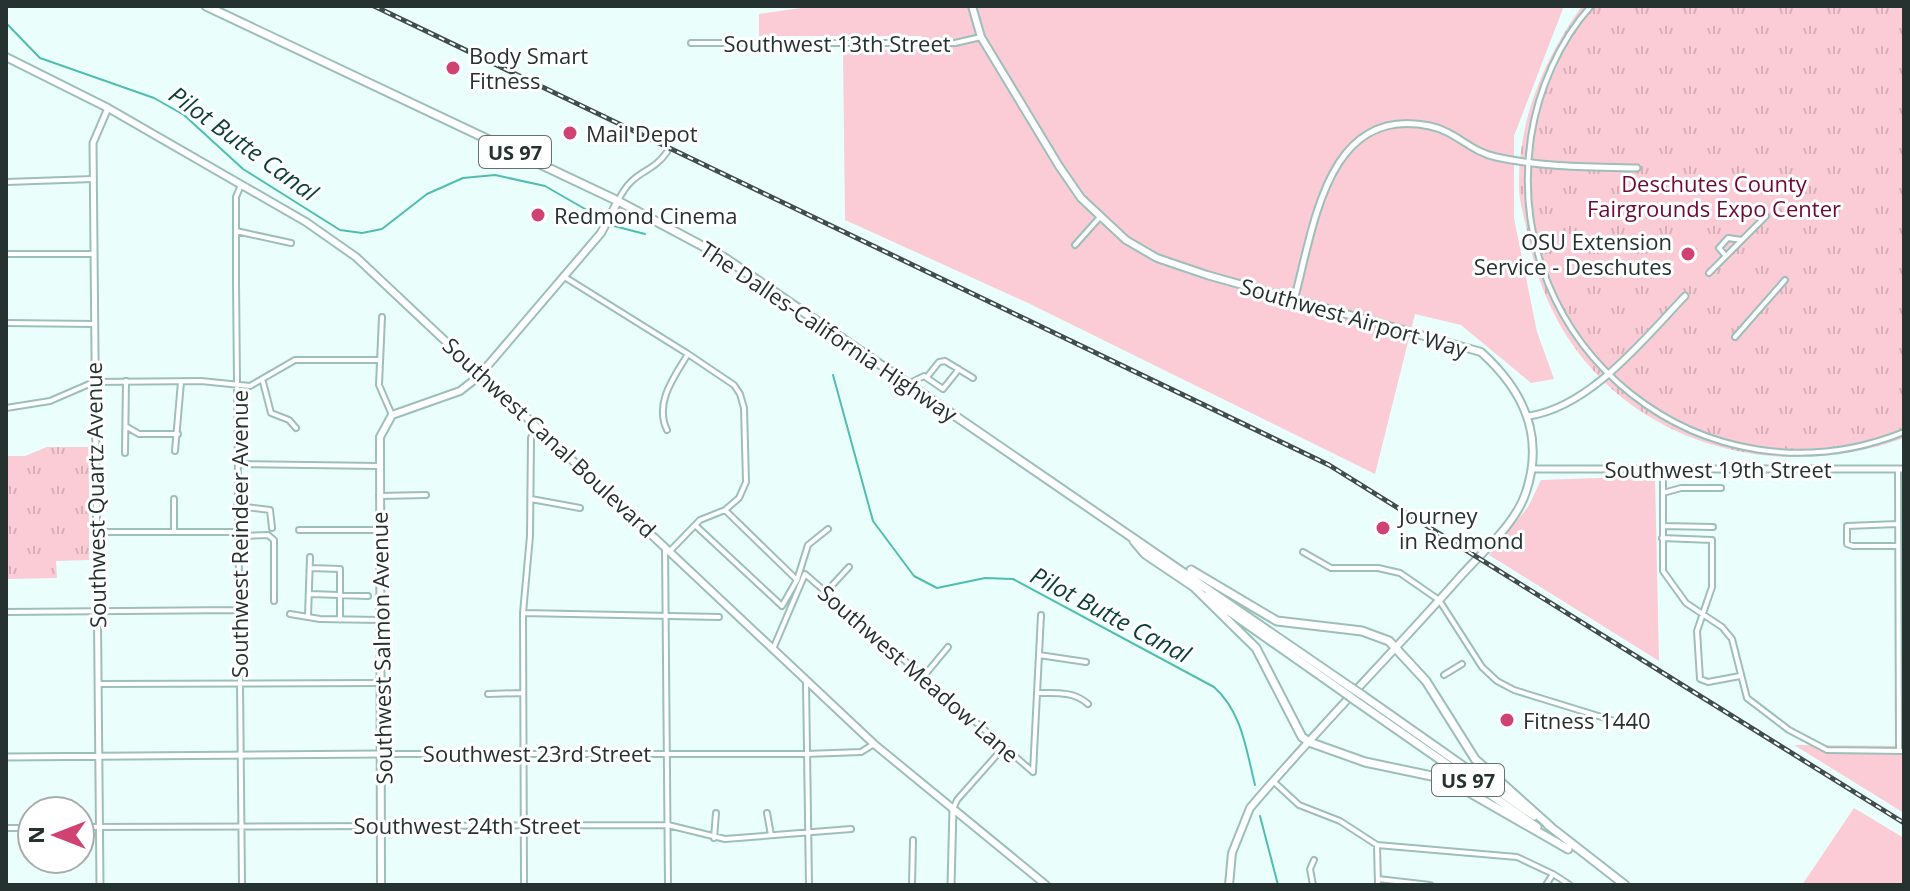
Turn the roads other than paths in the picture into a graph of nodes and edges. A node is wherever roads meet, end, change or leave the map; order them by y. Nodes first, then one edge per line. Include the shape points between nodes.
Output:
1 (206, 6) edge
2 (972, 6) edge
3 (1591, 6) edge
4 (981, 37) junction
5 (691, 43) dead end
6 (6, 57) edge
7 (108, 108) junction
8 (667, 152) dead end
9 (1528, 160) junction
10 (1637, 168) dead end
11 (93, 179) junction
12 (6, 182) edge
13 (241, 185) junction
14 (618, 201) junction
15 (1766, 216) dead end
16 (1100, 217) junction
17 (236, 231) junction
18 (1742, 240) dead end
19 (291, 243) dead end
20 (1075, 245) dead end
21 (6, 254) edge
22 (93, 254) junction
23 (1726, 256) dead end
24 (1709, 273) dead end
25 (563, 276) junction
26 (1785, 280) dead end
27 (1685, 296) dead end
28 (1294, 300) junction
29 (382, 317) dead end
30 (6, 323) edge
31 (94, 324) junction
32 (1735, 337) dead end
33 (688, 354) junction
34 (380, 360) junction
35 (959, 369) junction
36 (482, 372) junction
37 (1606, 374) junction
38 (927, 377) junction
39 (973, 378) dead end
40 (126, 381) junction
41 (181, 381) junction
42 (94, 382) junction
43 (263, 382) junction
44 (909, 383) junction
45 (238, 387) junction
46 (6, 408) edge
47 (392, 415) junction
48 (1529, 416) junction
49 (536, 425) junction
50 (126, 426) junction
51 (296, 428) dead end
52 (667, 430) dead end
53 (1904, 432) edge
54 (178, 434) junction
55 (175, 451) dead end
56 (125, 453) dead end
57 (237, 464) junction
58 (379, 466) junction
59 (1532, 469) junction
60 (1663, 469) junction
61 (1901, 469) edge
62 (1721, 488) dead end
63 (1663, 493) junction
64 (426, 495) dead end
65 (379, 496) junction
66 (174, 499) dead end
67 (531, 499) junction
68 (237, 506) junction
69 (580, 508) dead end
70 (725, 510) junction
71 (1898, 524) junction
72 (695, 525) junction
73 (1663, 526) junction
74 (1713, 527) dead end
75 (272, 528) dead end
76 (828, 529) dead end
77 (299, 530) dead end
78 (379, 530) junction
79 (96, 532) junction
80 (174, 532) junction
81 (237, 534) junction
82 (1662, 538) junction
83 (1133, 539) junction
84 (1898, 546) junction
85 (668, 548) junction
86 (1303, 552) dead end
87 (310, 557) dead end
88 (1164, 557) junction
89 (849, 567) dead end
90 (310, 568) junction
91 (797, 580) junction
92 (1195, 588) junction
93 (826, 592) junction
94 (1901, 592) edge
95 (310, 594) junction
96 (340, 596) junction
97 (368, 596) dead end
98 (1439, 600) junction
99 (274, 601) dead end
100 (96, 610) junction
101 (238, 610) junction
102 (6, 612) edge
103 (523, 613) junction
104 (290, 614) dead end
105 (665, 614) junction
106 (1041, 615) dead end
107 (308, 616) junction
108 (719, 617) dead end
109 (340, 620) junction
110 (380, 620) junction
111 (948, 647) dead end
112 (1396, 648) junction
113 (773, 649) junction
114 (1039, 655) junction
115 (1086, 662) dead end
116 (1462, 664) dead end
117 (1444, 675) dead end
118 (924, 676) junction
119 (1740, 676) junction
120 (806, 680) junction
121 (380, 683) junction
122 (98, 684) junction
123 (240, 684) junction
124 (1348, 690) junction
125 (523, 693) junction
126 (1037, 693) junction
127 (488, 694) dead end
128 (1359, 698) junction
129 (1088, 704) dead end
130 (1621, 723) dead end
131 (1309, 742) junction
132 (874, 744) junction
133 (1003, 748) junction
134 (1901, 751) edge
135 (666, 752) junction
136 (382, 754) junction
137 (524, 754) junction
138 (806, 754) junction
139 (240, 755) junction
140 (99, 756) junction
141 (6, 757) edge
142 (1273, 781) junction
143 (953, 809) junction
144 (716, 813) dead end
145 (767, 813) dead end
146 (524, 824) junction
147 (241, 825) junction
148 (668, 825) junction
149 (383, 826) junction
150 (99, 827) junction
151 (1551, 827) junction
152 (851, 829) dead end
153 (809, 830) junction
154 (771, 835) junction
155 (714, 838) junction
156 (913, 840) dead end
157 (1377, 845) junction
158 (1568, 849) junction
159 (1583, 855) junction
160 (1314, 860) dead end
161 (1553, 874) junction
162 (1378, 882) edge
163 (100, 885) edge
164 (242, 885) edge
165 (381, 885) edge
166 (524, 885) edge
167 (668, 885) edge
168 (809, 885) edge
169 (912, 885) edge
170 (951, 885) edge
171 (1046, 885) edge
172 (1229, 885) edge
173 (1313, 885) edge
174 (1430, 885) edge
175 (1546, 885) edge
176 (1570, 885) edge
177 (1625, 885) edge

1 - 14 highway, The Dalles-California Highway / US 97
2 - 4 main road, Southwest Airport Way
3 - 9 street via 1548,77
4 - 5 street, Southwest 13th Street via 955,43
4 - 16 main road, Southwest Airport Way via 1059,166
6 - 7 main road, Southwest Canal Boulevard
7 - 11 street, Southwest Quartz Avenue via 94,136
7 - 13 main road, Southwest Canal Boulevard
8 - 14 street via 633,176
9 - 10 street
9 - 28 street via 1473,150 1433,126 1391,125 1364,134 1341,155 1324,192
9 - 37 street via 1530,215 1543,273 1576,336
11 - 12 street
11 - 22 street, Southwest Quartz Avenue
13 - 17 street, Southwest Reindeer Avenue
13 - 36 main road, Southwest Canal Boulevard via 356,257
14 - 25 main road via 601,233
14 - 44 highway, The Dalles-California Highway / US 97 via 725,258
15 - 24 street
16 - 20 street
16 - 28 main road, Southwest Airport Way via 1157,258
17 - 19 street
17 - 45 street, Southwest Reindeer Avenue
18 - 23 street via 1728,238 1719,248
21 - 22 street
22 - 31 street, Southwest Quartz Avenue
25 - 33 street
25 - 36 main road
26 - 32 street
27 - 37 street
28 - 48 main road, Southwest Airport Way via 1481,352 1510,382
29 - 34 street
30 - 31 street
31 - 42 street, Southwest Quartz Avenue
33 - 52 street via 665,398
33 - 70 street via 734,385 744,408 746,482
34 - 43 street via 295,360
34 - 47 street via 381,396
35 - 38 street via 942,361
35 - 38 street via 943,389
35 - 39 street
36 - 47 main road via 460,391
36 - 49 main road, Southwest Canal Boulevard
37 - 48 street via 1573,402
37 - 53 street via 1655,413 1744,448 1825,452 1864,447
38 - 44 street
40 - 41 street
40 - 42 street
40 - 50 street
41 - 45 street
41 - 54 street
42 - 46 street via 38,405
42 - 79 street, Southwest Quartz Avenue
43 - 45 street
43 - 51 street via 271,413
44 - 83 highway, The Dalles-California Highway / US 97
45 - 57 street, Southwest Reindeer Avenue
47 - 58 main road, Southwest Salmon Avenue via 382,429
48 - 59 main road, Southwest Airport Way
49 - 67 street via 531,438
49 - 85 main road, Southwest Canal Boulevard
50 - 54 street via 139,434
50 - 56 street
54 - 55 street
57 - 58 street
57 - 68 street, Southwest Reindeer Avenue
58 - 65 main road, Southwest Salmon Avenue
59 - 60 street, Southwest 19th Street
59 - 98 main road, Southwest Airport Way via 1525,495 1510,519
60 - 61 street, Southwest 19th Street
60 - 63 street
61 - 71 street
62 - 63 street
63 - 73 street
64 - 65 street
65 - 78 main road, Southwest Salmon Avenue
66 - 80 street
67 - 69 street
67 - 103 street
68 - 75 street via 270,510
68 - 81 street, Southwest Reindeer Avenue
70 - 72 street
70 - 91 street
71 - 84 street
71 - 84 street via 1853,524 1844,532 1845,543 1853,546
72 - 85 street
72 - 91 street via 782,606
73 - 74 street
73 - 82 street
76 - 91 street via 808,545
77 - 78 street
78 - 110 main road, Southwest Salmon Avenue
79 - 80 street
79 - 100 street, Southwest Quartz Avenue
80 - 81 street
81 - 99 street via 274,540
81 - 101 street, Southwest Reindeer Avenue
82 - 119 street via 1663,571 1673,590 1732,639
82 - 119 street via 1712,540 1712,587 1697,631 1700,679
83 - 88 highway, The Dalles-California Highway / US 97
83 - 92 highway, The Dalles-California Highway / US 97 via 1145,554
84 - 94 street
85 - 105 street
85 - 113 main road, Southwest Canal Boulevard
86 - 98 street via 1331,568 1400,573
87 - 90 street
88 - 112 highway via 1277,621 1362,631
88 - 124 highway, The Dalles-California Highway / US 97
89 - 93 street
90 - 95 street
90 - 96 street via 340,569
92 - 124 highway, The Dalles-California Highway / US 97
92 - 131 highway via 1256,648
93 - 113 street, Southwest Meadow Lane via 805,574
93 - 118 street, Southwest Meadow Lane
94 - 134 street
95 - 96 street
95 - 107 street
96 - 97 street
96 - 109 street
98 - 112 main road, Southwest Airport Way
98 - 130 street via 1482,667 1497,681
100 - 101 street
100 - 102 street
100 - 122 street, Southwest Quartz Avenue
101 - 123 street, Southwest Reindeer Avenue
103 - 105 street
103 - 125 street
104 - 107 street
105 - 108 street
105 - 135 street
106 - 114 street
107 - 109 street
109 - 110 street
110 - 121 main road, Southwest Salmon Avenue
111 - 118 street
112 - 131 main road, Southwest Airport Way
112 - 151 highway via 1426,681 1475,759
113 - 120 main road, Southwest Canal Boulevard
114 - 115 street
114 - 126 street
116 - 117 street
118 - 133 street, Southwest Meadow Lane
119 - 134 street via 1747,698 1760,711 1808,742 1827,750
120 - 132 main road, Southwest Canal Boulevard
120 - 138 street
121 - 123 street
121 - 136 main road, Southwest Salmon Avenue
122 - 123 street
122 - 140 street, Southwest Quartz Avenue
123 - 139 street, Southwest Reindeer Avenue
124 - 128 highway, The Dalles-California Highway / US 97, bridge
125 - 127 street
125 - 137 street
126 - 129 street via 1081,697
126 - 133 street, Southwest Meadow Lane via 1033,772
128 - 151 highway, The Dalles-California Highway / US 97
128 - 158 highway, The Dalles-California Highway / US 97
131 - 142 main road, Southwest Airport Way
131 - 158 highway via 1365,762 1446,779
132 - 138 street, Southwest 23rd Street via 861,752
132 - 143 main road, Southwest Canal Boulevard
133 - 143 street
135 - 137 street, Southwest 23rd Street
135 - 138 street, Southwest 23rd Street
135 - 148 street
136 - 137 street, Southwest 23rd Street
136 - 139 street, Southwest 23rd Street
136 - 149 main road, Southwest Salmon Avenue
137 - 146 street
138 - 153 street
139 - 140 street, Southwest 23rd Street
139 - 147 street, Southwest Reindeer Avenue
140 - 141 street, Southwest 23rd Street
140 - 150 street, Southwest Quartz Avenue
142 - 157 street via 1299,805 1340,821
142 - 172 main road, Southwest Airport Way via 1238,830
143 - 170 street
143 - 171 main road, Southwest Canal Boulevard
144 - 155 street
145 - 154 street
146 - 148 street, Southwest 24th Street
146 - 149 street, Southwest 24th Street
146 - 166 street
147 - 149 street, Southwest 24th Street
147 - 150 street, Southwest 24th Street
147 - 164 street, Southwest Reindeer Avenue
148 - 155 street, Southwest 24th Street
148 - 167 street
149 - 165 main road, Southwest Salmon Avenue
150 - 163 street, Southwest Quartz Avenue
151 - 159 highway, The Dalles-California Highway / US 97
152 - 153 street, Southwest 24th Street
153 - 154 street, Southwest 24th Street
153 - 168 street
154 - 155 street, Southwest 24th Street
156 - 169 street
157 - 161 street via 1517,857
157 - 162 street
158 - 159 highway, The Dalles-California Highway / US 97
159 - 177 highway, The Dalles-California Highway / US 97
160 - 173 street
161 - 175 street
161 - 176 street
162 - 174 street

